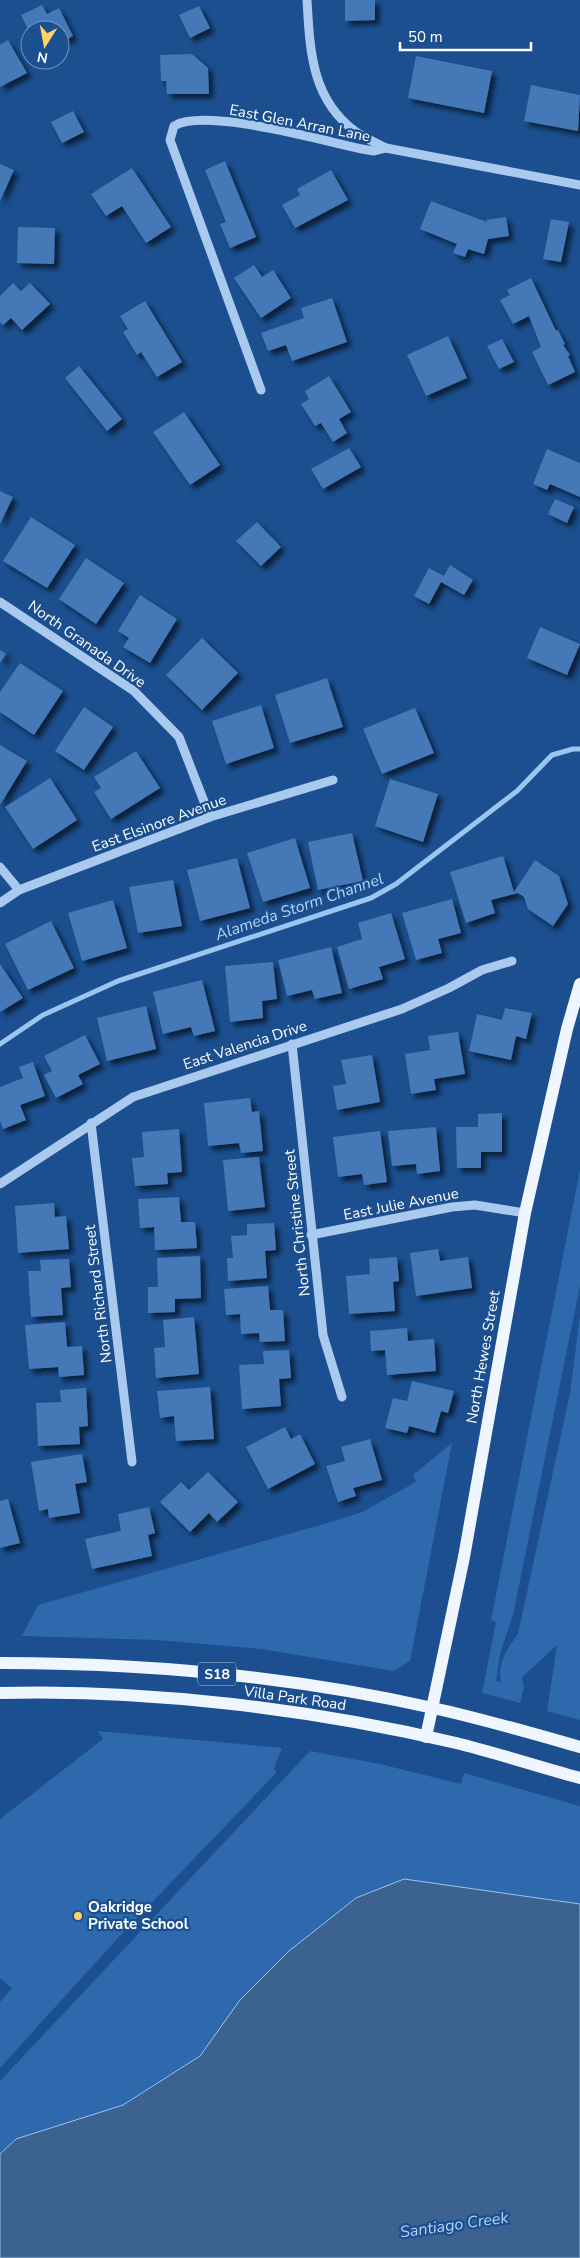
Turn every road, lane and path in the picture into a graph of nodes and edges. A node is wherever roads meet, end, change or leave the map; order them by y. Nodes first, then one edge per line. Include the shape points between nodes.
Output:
1 (307, 0) edge
2 (386, 148) junction
3 (580, 185) edge
4 (261, 390) dead end
5 (0, 602) edge
6 (333, 780) dead end
7 (210, 817) junction
8 (0, 867) edge
9 (19, 890) junction
10 (0, 903) edge
11 (512, 961) dead end
12 (580, 984) edge
13 (292, 1044) junction
14 (91, 1123) junction
15 (0, 1184) edge
16 (526, 1213) junction
17 (312, 1235) junction
18 (342, 1397) dead end
19 (132, 1462) dead end
20 (0, 1663) edge
21 (0, 1693) edge
22 (432, 1708) junction
23 (426, 1737) junction
24 (580, 1747) edge
25 (580, 1778) edge

1 - 2 street via 311,59 324,95 356,132
2 - 3 street, East Glen Arran Lane
2 - 4 street, East Glen Arran Lane via 362,149 233,122 184,121 174,126 170,140
5 - 7 street, North Granada Drive via 134,691 179,737
6 - 7 street, East Elsinore Avenue
7 - 9 street, East Elsinore Avenue
8 - 9 street
9 - 10 street, East Elsinore Avenue
11 - 13 street, East Valencia Drive via 482,970 402,1009
12 - 16 main road, North Hewes Street
13 - 14 street, East Valencia Drive via 133,1097
13 - 17 street, North Christine Street
14 - 15 street, East Valencia Drive
14 - 19 street, North Richard Street
16 - 17 street, East Julie Avenue via 475,1205 452,1207
16 - 22 main road, North Hewes Street via 466,1547
17 - 18 street, North Christine Street via 323,1335
20 - 22 main road, Villa Park Road / S18 via 170,1669 301,1684
21 - 23 main road, Villa Park Road / S18 via 102,1695 231,1706 310,1716
22 - 23 main road, North Hewes Street
22 - 24 main road, Villa Park Road / S18
23 - 25 main road, Villa Park Road / S18

